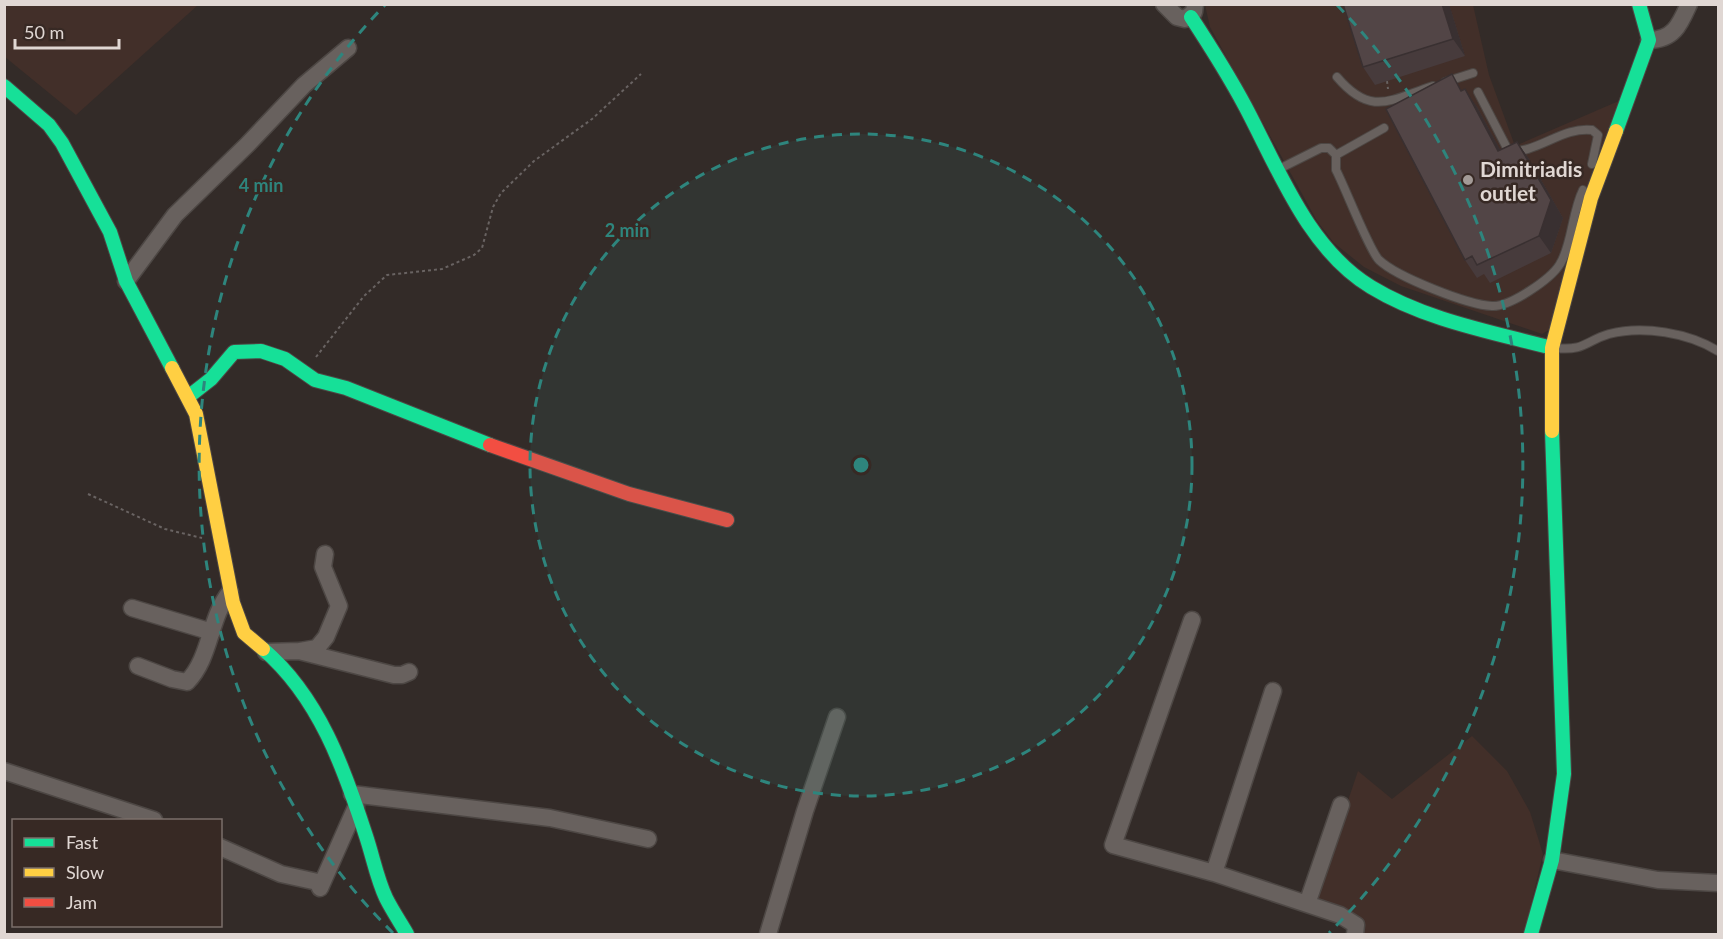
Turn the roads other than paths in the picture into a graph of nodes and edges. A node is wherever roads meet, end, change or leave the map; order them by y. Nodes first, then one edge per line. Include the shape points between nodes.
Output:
1 (1164, 4) edge
2 (1639, 4) edge
3 (1689, 4) edge
4 (1193, 10) edge
5 (1649, 40) junction
6 (348, 48) dead end
7 (1473, 73) dead end
8 (1337, 78) dead end
9 (4, 86) edge
10 (1478, 92) dead end
11 (1384, 128) dead end
12 (1336, 155) junction
13 (1278, 170) junction
14 (126, 281) junction
15 (1552, 348) junction
16 (1719, 351) edge
17 (188, 397) junction
18 (727, 520) dead end
19 (325, 554) dead end
20 (230, 592) junction
21 (132, 608) dead end
22 (1192, 620) dead end
23 (212, 632) junction
24 (299, 651) junction
25 (267, 652) junction
26 (138, 666) dead end
27 (409, 672) dead end
28 (1273, 691) dead end
29 (837, 717) dead end
30 (4, 771) edge
31 (354, 800) junction
32 (1341, 805) dead end
33 (151, 819) edge
34 (648, 839) dead end
35 (222, 848) edge
36 (1552, 860) junction
37 (1214, 873) junction
38 (1719, 883) edge
39 (1307, 904) junction
40 (407, 934) edge
41 (768, 934) edge
42 (1355, 934) edge
43 (1531, 934) edge

1 - 4 street via 1177,17 1185,19
2 - 5 street
3 - 5 street via 1672,35
4 - 13 street
5 - 15 street via 1591,198
6 - 14 street via 312,77 175,215
7 - 8 lane via 1380,103 1365,102
9 - 14 street via 49,125 62,143 110,232
10 - 12 lane via 1508,150 1518,152 1583,129 1598,135 1562,262 1551,275 1517,298 1494,307 1440,292 1392,270 1378,259 1336,170
11 - 12 lane
12 - 13 lane via 1329,148 1321,148
13 - 15 street via 1319,237 1369,286 1431,313
14 - 17 street
15 - 16 lane via 1571,350 1607,335 1648,330 1704,342
15 - 36 street via 1564,774
17 - 18 street via 211,379 234,352 261,351 293,364 315,380 346,388 537,463 663,506
17 - 20 street via 196,414
19 - 24 street via 323,567 339,606 317,648
20 - 23 street via 221,604
20 - 25 street via 244,633
21 - 23 street
22 - 37 street via 1113,845
23 - 26 street via 198,672 188,682
24 - 25 street
24 - 27 street via 394,675
25 - 31 street via 305,694 324,727
28 - 37 street
29 - 41 street
30 - 33 street
31 - 34 street via 550,819
31 - 35 street via 321,886 281,874
31 - 40 street via 386,898
32 - 39 street
36 - 38 street via 1658,880
36 - 43 street
37 - 39 street
39 - 42 street via 1351,920 1356,925

